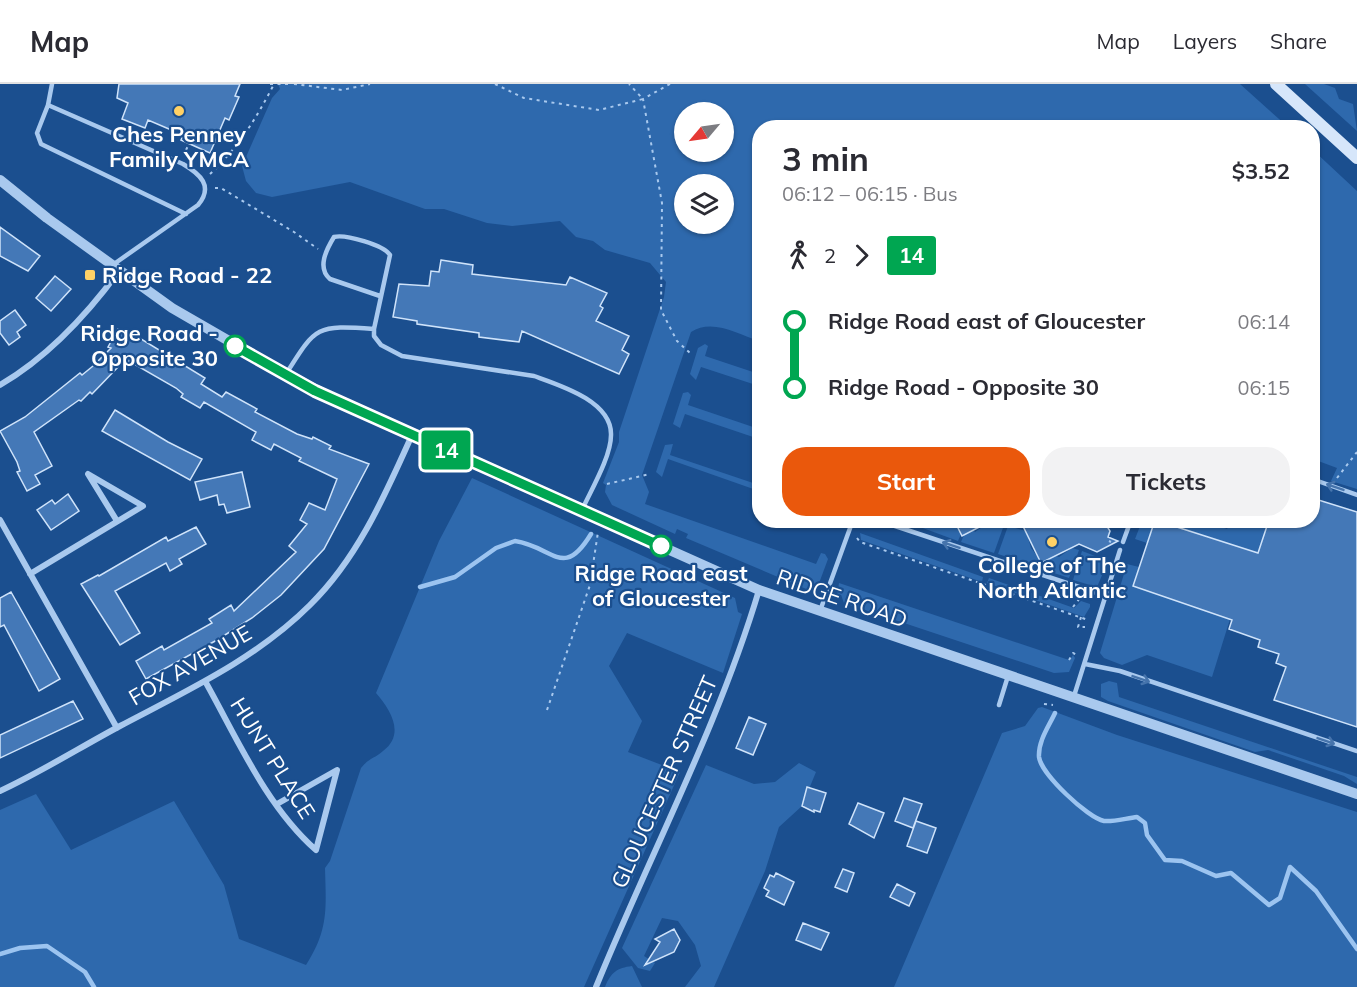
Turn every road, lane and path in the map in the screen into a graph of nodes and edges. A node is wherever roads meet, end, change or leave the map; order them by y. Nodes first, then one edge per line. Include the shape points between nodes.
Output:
1 (52, 84) edge
2 (293, 84) edge
3 (370, 84) edge
4 (495, 84) edge
5 (629, 84) edge
6 (670, 84) edge
7 (1276, 84) edge
8 (271, 85) edge
9 (643, 99) junction
10 (48, 105) junction
11 (1315, 120) edge
12 (1320, 124) edge
13 (189, 144) dead end
14 (186, 150) dead end
15 (1357, 158) edge
16 (210, 174) dead end
17 (0, 180) edge
18 (215, 188) dead end
19 (186, 214) junction
20 (326, 255) junction
21 (115, 268) junction
22 (380, 296) junction
23 (374, 329) junction
24 (690, 353) dead end
25 (286, 374) junction
26 (0, 385) edge
27 (412, 435) junction
28 (1357, 452) edge
29 (650, 474) dead end
30 (1320, 482) edge
31 (604, 484) dead end
32 (1331, 486) junction
33 (1357, 495) edge
34 (582, 510) junction
35 (599, 518) junction
36 (0, 520) edge
37 (117, 521) junction
38 (850, 528) edge
39 (901, 528) edge
40 (1128, 528) edge
41 (859, 532) dead end
42 (1123, 542) dead end
43 (1120, 550) dead end
44 (30, 574) junction
45 (986, 578) dead end
46 (984, 584) junction
47 (759, 590) junction
48 (1106, 596) junction
49 (1089, 601) dead end
50 (1073, 607) dead end
51 (820, 612) junction
52 (1091, 614) dead end
53 (1081, 617) junction
54 (1088, 620) junction
55 (1078, 657) dead end
56 (1069, 660) dead end
57 (1085, 664) junction
58 (1009, 676) junction
59 (205, 681) junction
60 (1073, 698) junction
61 (999, 705) dead end
62 (547, 710) dead end
63 (117, 728) junction
64 (1357, 751) edge
65 (0, 791) edge
66 (1357, 794) edge
67 (277, 804) junction
68 (596, 987) edge

1 - 10 lane
2 - 3 path via 342,90
2 - 8 path
4 - 9 path via 524,98 599,110
5 - 9 path
6 - 9 path
7 - 11 main road
8 - 16 path via 230,156
9 - 24 path via 662,203 661,310 677,341
10 - 19 lane via 37,133 38,141
10 - 19 lane via 199,174 206,184 204,196
12 - 15 main road
13 - 14 path
17 - 21 street, RIDGE ROAD via 46,219
18 - 20 path via 294,232
19 - 21 lane
20 - 22 lane via 322,267 330,279
20 - 22 lane via 334,237 341,235 388,251 390,261
21 - 25 street, RIDGE ROAD via 172,308
21 - 26 street via 95,303 61,339
22 - 23 lane
23 - 25 lane via 321,329 307,341
23 - 34 lane via 381,345 396,354 534,376 595,405 604,414 611,435
25 - 27 street, RIDGE ROAD
27 - 34 street, RIDGE ROAD
27 - 59 street, FOX AVENUE via 365,533 312,604 238,662
28 - 32 path
29 - 31 path
30 - 32 lane
33 -> 32 lane
34 - 35 street, RIDGE ROAD
35 - 47 street, RIDGE ROAD
35 - 62 path via 590,585
36 - 44 street
37 - 37 street via 143,506 88,474 94,483
37 - 44 street
38 - 51 lane
48 -> 39 lane
40 - 42 lane
41 - 46 path via 860,542
43 - 48 lane
44 - 63 street
45 - 46 path
46 - 53 path
47 - 51 street, RIDGE ROAD
47 - 68 street, GLOUCESTER STREET via 712,722
48 - 57 lane
49 - 50 path via 1077,600
51 - 58 street, RIDGE ROAD
52 - 54 path
53 - 54 path
53 - 54 path via 1078,627 1085,627
55 - 56 path via 1073,653
57 - 60 lane
57 -> 64 lane via 1120,671
58 - 60 street, RIDGE ROAD
58 - 61 lane
59 - 63 street, FOX AVENUE
59 - 67 street, HUNT PLACE
60 - 66 street, RIDGE ROAD
63 - 65 street, FOX AVENUE
67 - 67 street, HUNT PLACE via 294,831 316,850 337,770

